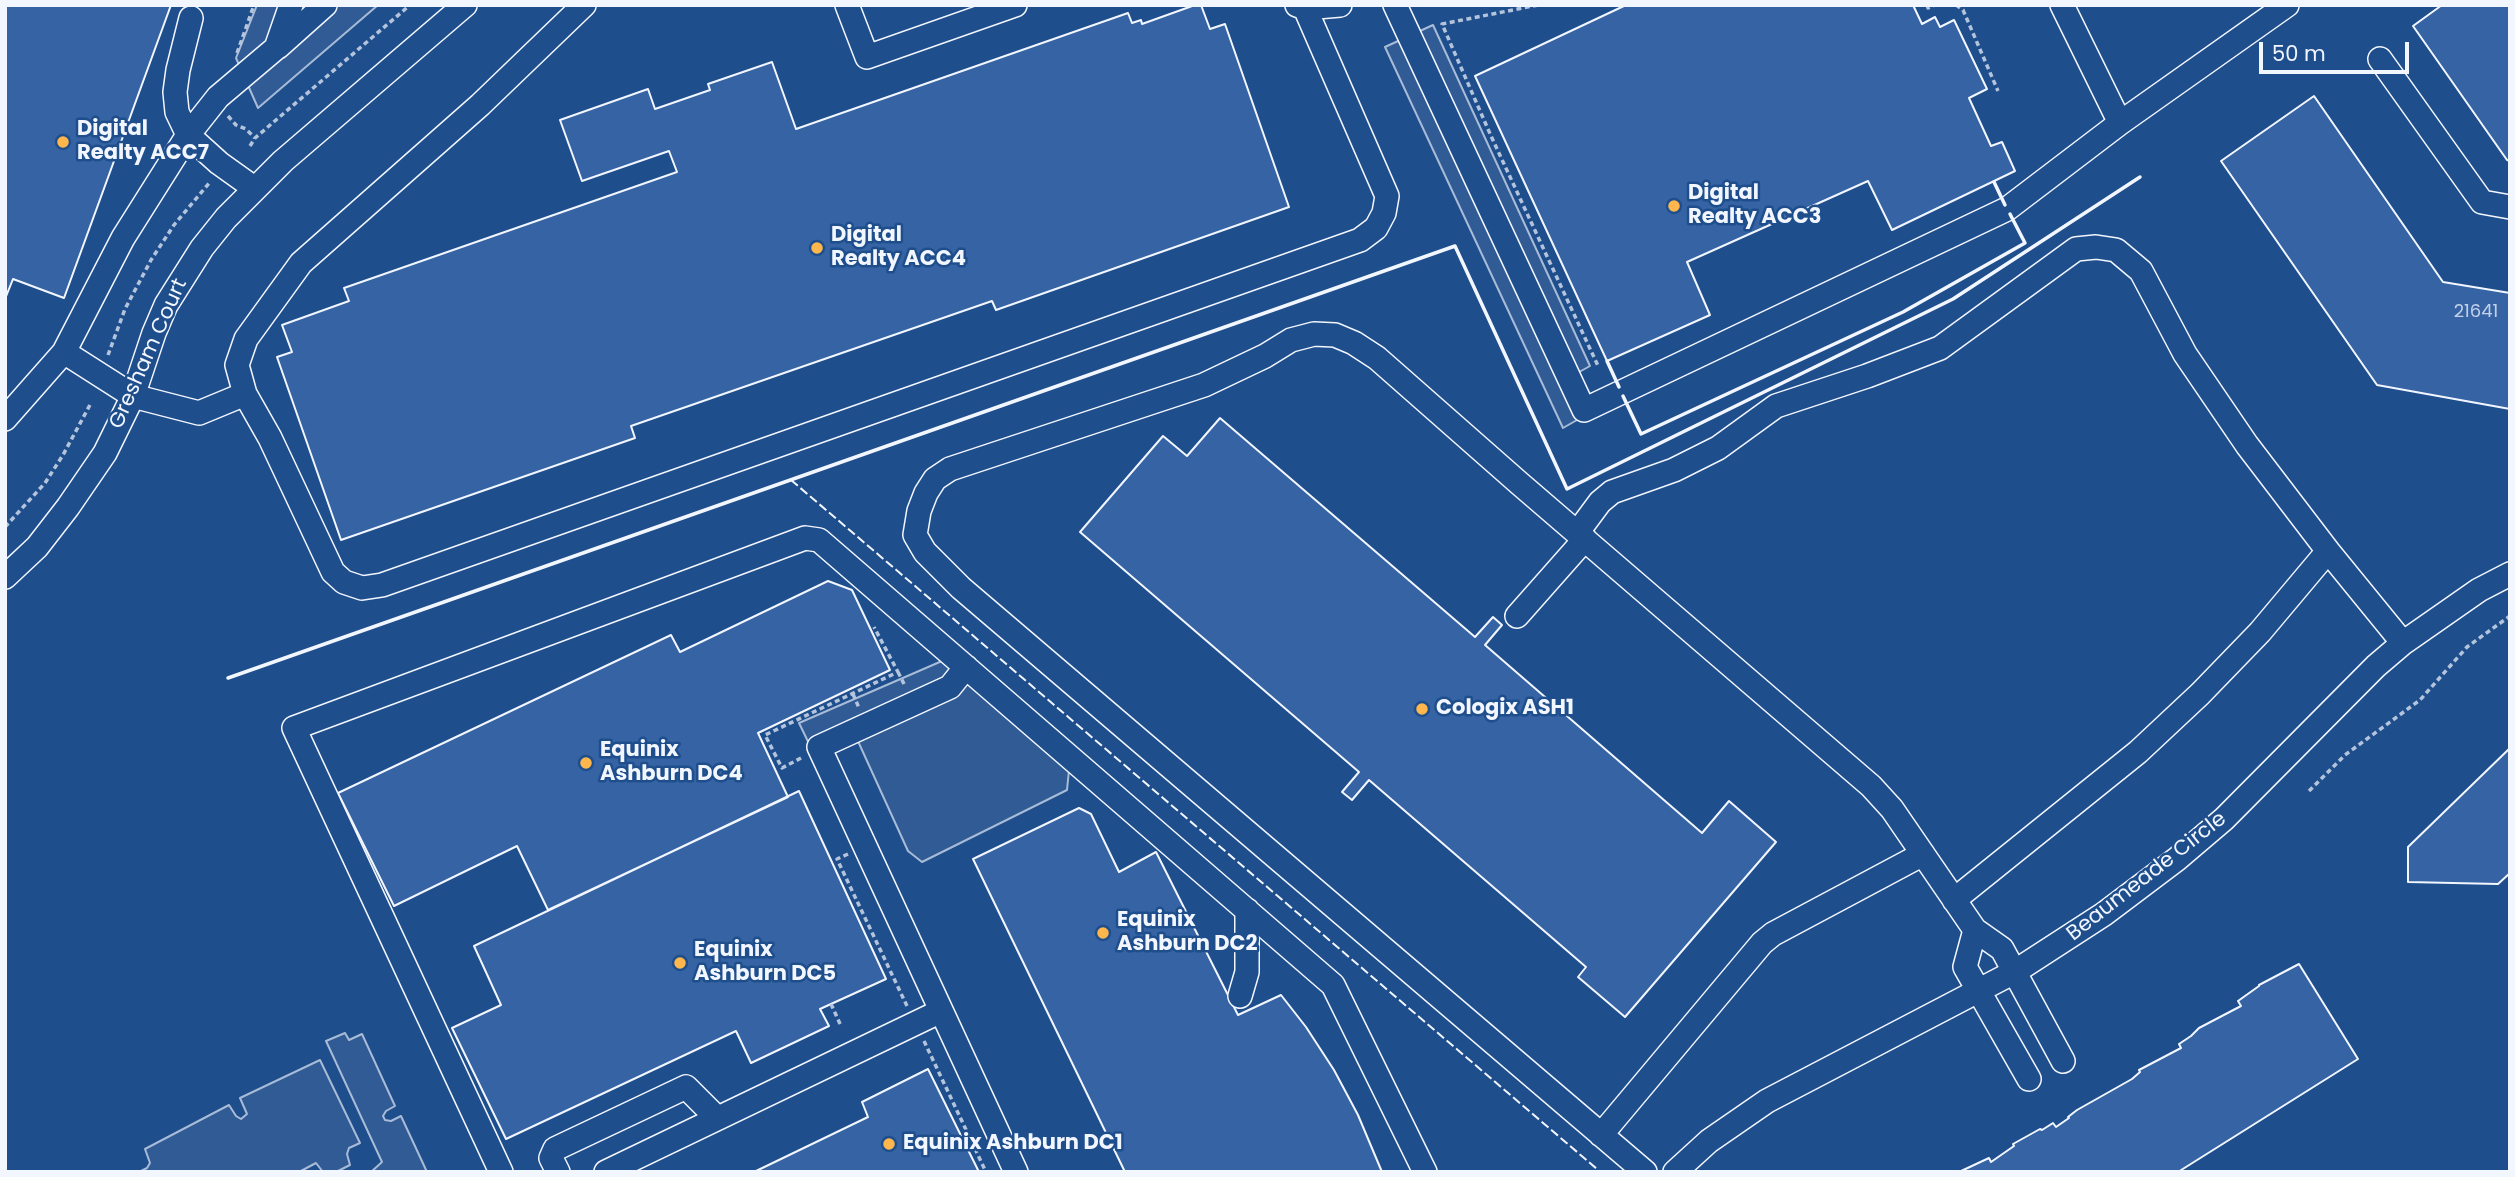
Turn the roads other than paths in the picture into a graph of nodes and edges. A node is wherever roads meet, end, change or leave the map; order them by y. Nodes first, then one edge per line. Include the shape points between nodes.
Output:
1 (291, 5) edge
2 (326, 5) edge
3 (584, 5) edge
4 (847, 5) edge
5 (1015, 5) edge
6 (1338, 5) edge
7 (1395, 5) edge
8 (2062, 5) edge
9 (2287, 5) edge
10 (1301, 7) edge
11 (458, 8) edge
12 (191, 18) dead end
13 (276, 48) junction
14 (2380, 59) dead end
15 (2120, 123) junction
16 (188, 135) junction
17 (254, 188) junction
18 (2510, 207) edge
19 (64, 352) junction
20 (245, 394) junction
21 (133, 396) junction
22 (5, 419) edge
23 (1581, 536) junction
24 (2328, 551) junction
25 (2510, 574) edge
26 (5, 577) edge
27 (1517, 616) dead end
28 (2403, 643) junction
29 (966, 667) junction
30 (1923, 854) junction
31 (1954, 900) junction
32 (1247, 910) junction
33 (1975, 930) junction
34 (2016, 971) junction
35 (1979, 990) junction
36 (1240, 996) dead end
37 (941, 1011) junction
38 (2063, 1061) dead end
39 (2029, 1080) dead end
40 (717, 1118) junction
41 (1601, 1135) junction
42 (501, 1172) edge
43 (558, 1172) edge
44 (606, 1172) edge
45 (1016, 1172) edge
46 (1425, 1172) edge
47 (1645, 1172) edge
48 (1675, 1172) edge

1 - 13 street
2 - 13 street
3 - 20 street via 480,105 301,263 246,338 237,365
4 - 5 street via 867,57
6 - 10 street
7 - 15 street via 1584,410 2007,209
8 - 15 street
9 - 15 street
10 - 20 street via 1387,196 1376,228 1360,240 362,589 333,572
11 - 17 street, Gresham Court
12 - 16 street via 175,92 177,112
13 - 16 street via 218,97
14 - 18 street via 2482,202
16 - 17 street
16 - 19 street via 123,238
17 - 21 street, Gresham Court via 184,274 154,333
19 - 21 street
19 - 22 street
20 - 21 street via 199,413
21 - 26 street, Gresham Court via 105,453 68,508
23 - 24 street via 1600,502 1612,492 1674,470 1718,447 1776,406 1940,348 2076,249 2096,247 2116,250 2141,271 2185,354
23 - 27 street
23 - 30 street via 1871,786
23 - 41 street via 1377,358 1335,335 1314,334 1291,340 1204,385 950,469 935,479 926,493 915,535 925,552 961,588
24 - 28 street
24 - 31 street via 2260,632 2138,752
25 - 28 street, Beaumeade Circle
28 - 34 street, Beaumeade Circle via 2196,843 2104,914
29 - 32 street
29 - 37 street via 950,687 819,747
29 - 42 street via 819,540 805,538 294,728
30 - 31 street
30 - 41 street via 1762,943
31 - 33 street
32 - 36 street via 1247,972
32 - 46 street via 1333,985
33 - 34 street via 2002,949
33 - 35 street via 1965,967
34 - 35 street, Beaumeade Circle
34 - 38 street
35 - 39 street
35 - 48 street, Beaumeade Circle via 1768,1101 1709,1141
37 - 40 street
37 - 45 street
40 - 43 street via 686,1087 555,1149 551,1158
40 - 44 street
41 - 47 street

